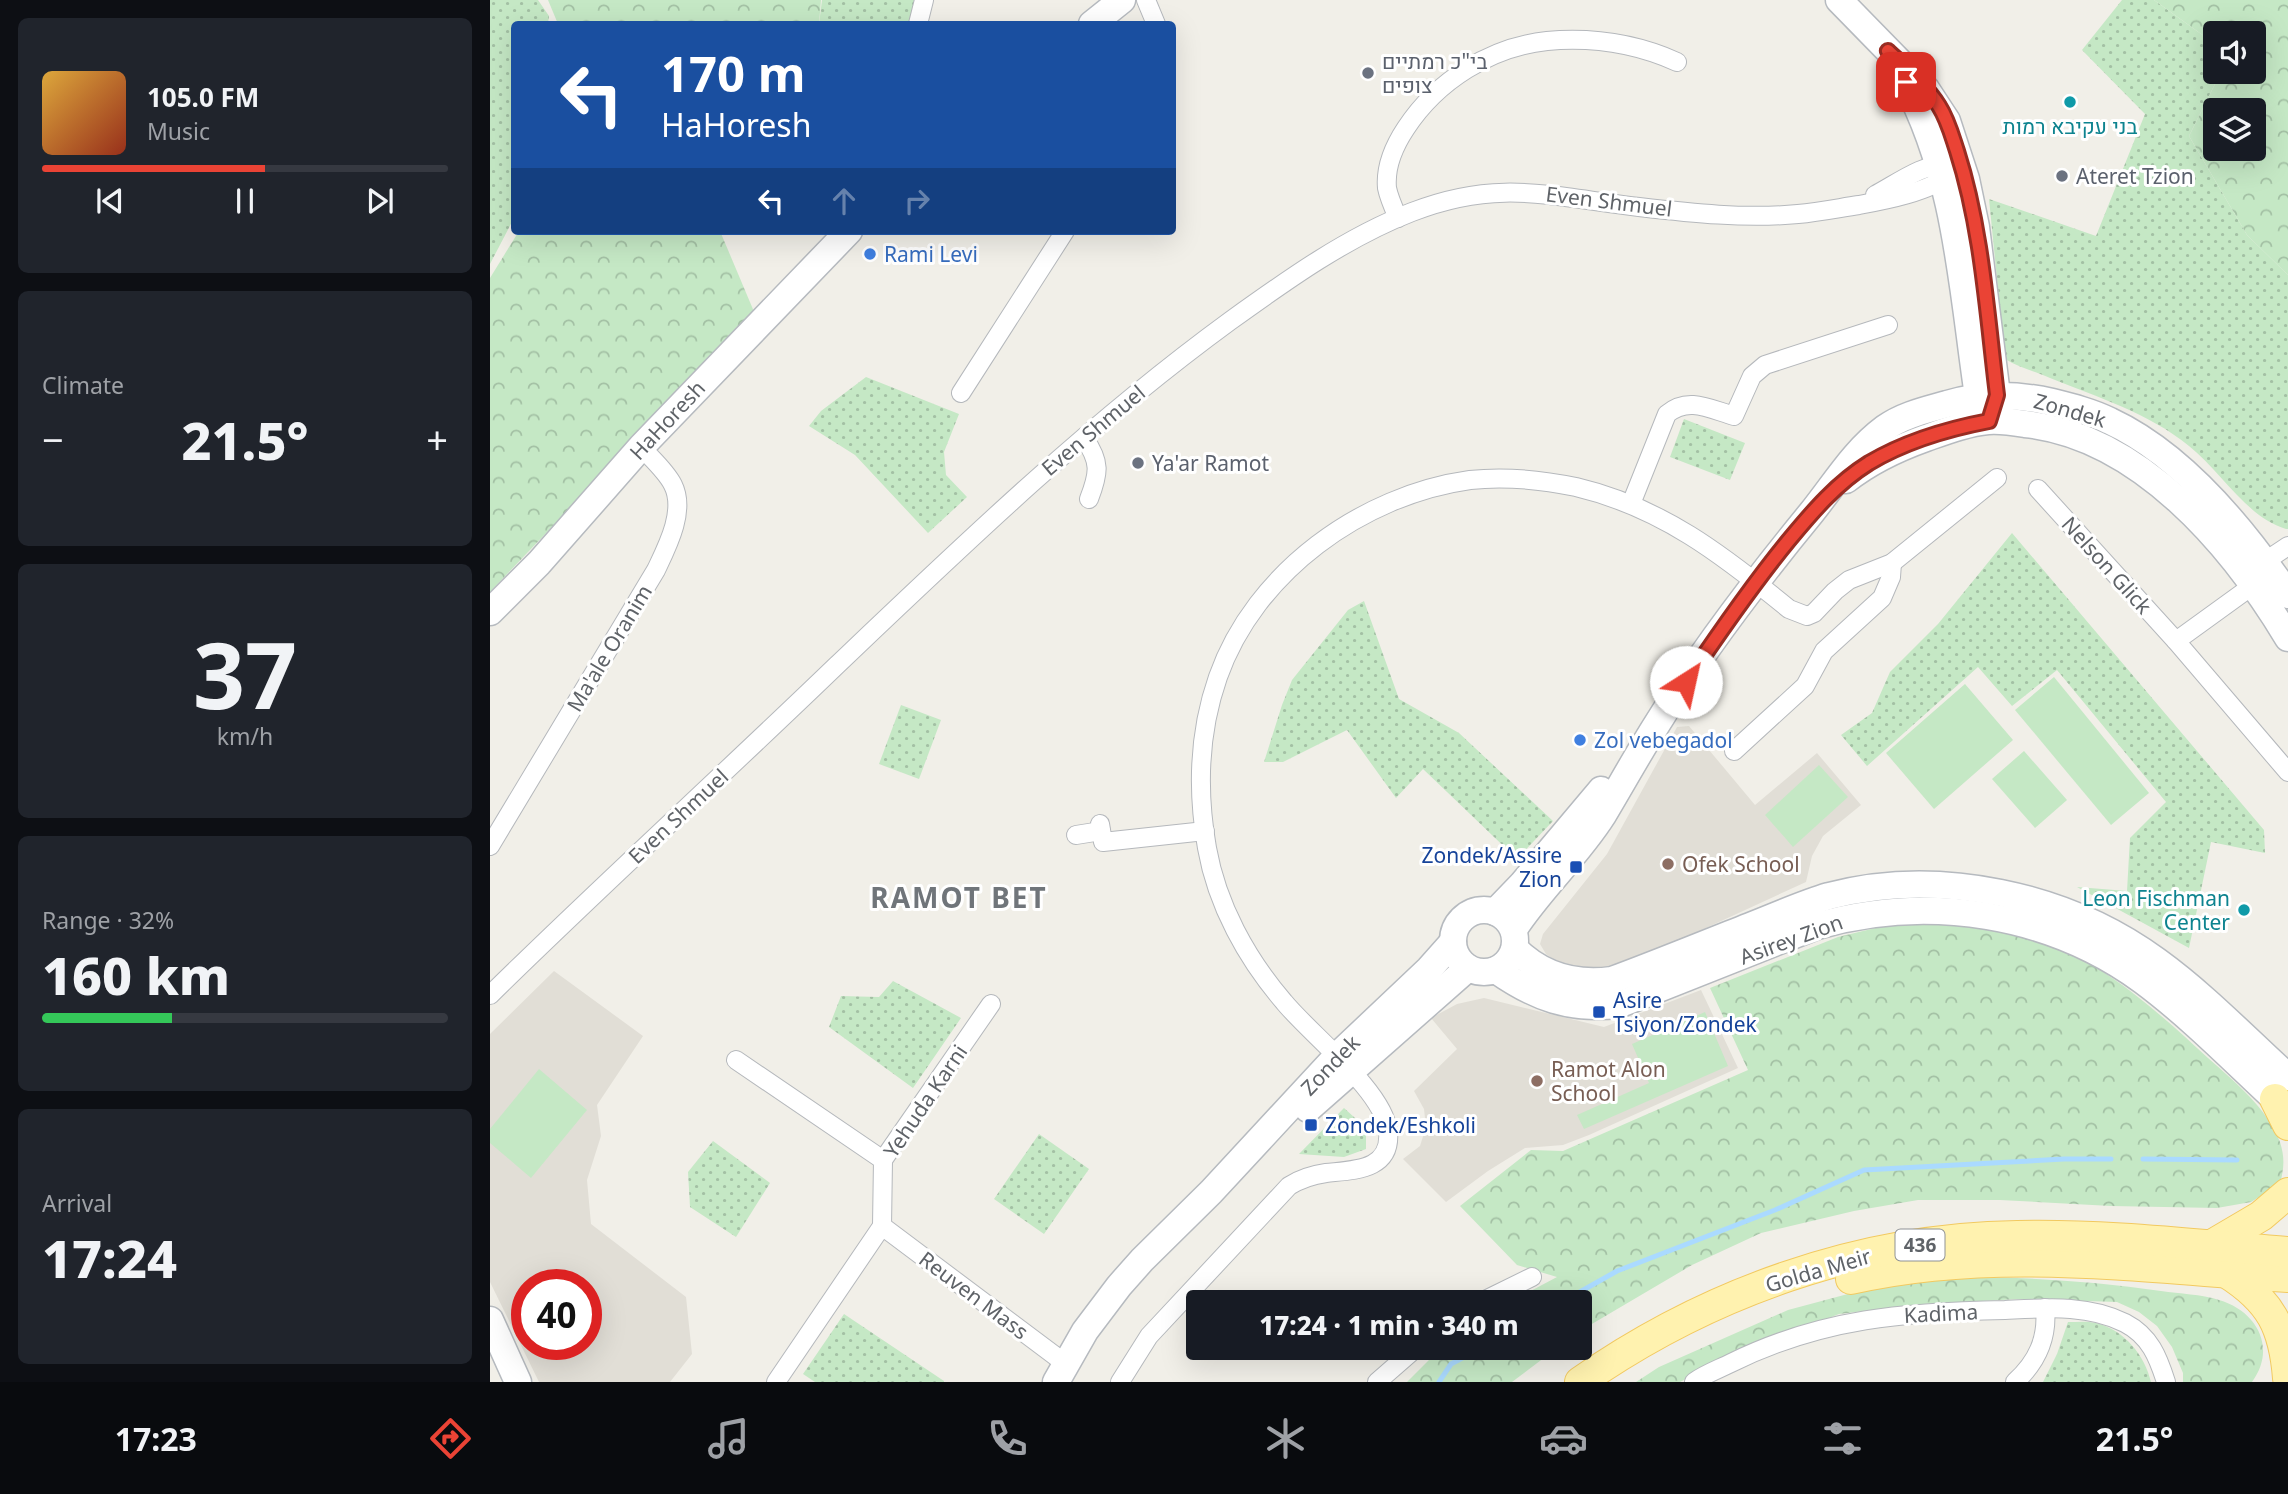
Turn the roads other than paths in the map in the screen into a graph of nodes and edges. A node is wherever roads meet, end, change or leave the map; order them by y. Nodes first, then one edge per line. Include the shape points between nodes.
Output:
1 (924, 0) edge
2 (1122, 0) edge
3 (1146, 0) edge
4 (1839, 0) edge
5 (919, 21) edge
6 (1096, 21) edge
7 (1155, 21) edge
8 (1678, 62) dead end
9 (1949, 169) junction
10 (1398, 218) junction
11 (845, 235) edge
12 (1062, 235) edge
13 (1888, 325) dead end
14 (961, 393) dead end
15 (1988, 396) junction
16 (1989, 421) junction
17 (1084, 438) junction
18 (641, 447) junction
19 (1997, 478) dead end
20 (2038, 489) dead end
21 (1089, 499) dead end
22 (1631, 504) junction
23 (1819, 504) junction
24 (2288, 546) edge
25 (1892, 563) junction
26 (2274, 579) edge
27 (1755, 582) junction
28 (490, 612) edge
29 (2288, 638) edge
30 (2176, 641) junction
31 (1658, 722) junction
32 (1734, 751) dead end
33 (2288, 772) edge
34 (1205, 831) junction
35 (1076, 835) dead end
36 (490, 846) edge
37 (1531, 904) junction
38 (1508, 930) junction
39 (1453, 942) junction
40 (1468, 968) junction
41 (1496, 970) junction
42 (1556, 976) junction
43 (491, 993) edge
44 (991, 1004) dead end
45 (736, 1060) dead end
46 (1344, 1064) junction
47 (2284, 1097) edge
48 (2288, 1125) edge
49 (883, 1160) junction
50 (2288, 1193) edge
51 (882, 1226) junction
52 (2210, 1246) junction
53 (2288, 1251) edge
54 (2227, 1273) junction
55 (1532, 1277) dead end
56 (2288, 1277) edge
57 (1505, 1290) edge
58 (2045, 1308) junction
59 (490, 1321) edge
60 (1402, 1360) edge
61 (1061, 1373) edge
62 (2287, 1380) edge
63 (518, 1382) edge
64 (776, 1382) edge
65 (1120, 1382) edge
66 (1377, 1382) edge
67 (1580, 1382) edge
68 (1615, 1382) edge
69 (1693, 1382) edge
70 (2015, 1382) edge
71 (2166, 1382) edge

1 - 5 street
2 - 6 street
3 - 7 street
4 - 9 street via 1888,51
8 - 10 street via 1630,46 1573,40 1545,41 1481,61 1429,98 1398,141 1387,175 1387,190
9 - 10 street, Even Shmuel via 1846,207 1794,215 1728,214 1503,191 1441,201
9 - 15 street via 1961,262
10 - 17 street, Even Shmuel via 1334,251 1263,297
11 - 18 street, HaHoresh
12 - 14 street
13 - 22 street via 1765,365 1752,376 1734,416 1677,405 1667,414
15 - 16 street
15 - 23 street, Zondek via 1927,410 1887,427 1843,469
15 - 26 street, Zondek via 2019,396 2078,409 2136,436 2202,487 2240,529
16 - 23 street, Zondek via 1905,445 1869,463
16 - 26 street, Zondek via 2032,424 2100,445 2184,507 2221,545
17 - 21 street via 1097,463 1097,480
17 - 43 street, Even Shmuel via 940,566
18 - 28 street, HaHoresh
18 - 36 street, Ma'ale Oranim via 666,474 678,502 665,552
19 - 25 street
20 - 30 street, Nelson Glick
22 - 27 street via 1693,535
22 - 34 street via 1532,479 1471,480 1394,502 1318,543 1268,592 1230,648 1218,676 1202,738
23 - 27 street, Zondek
24 - 26 street
25 - 27 street via 1849,580 1807,616 1789,609
25 - 32 street via 1882,598 1824,651 1805,686
26 - 29 street
26 - 30 street
27 - 31 street, Zondek
30 - 33 street, Nelson Glick
31 - 37 street, Zondek via 1585,842
31 - 38 street, Zondek via 1538,865
34 - 35 street via 1103,842 1101,827
34 - 46 street via 1216,883 1236,932 1284,1003
37 - 38 street, Zondek
37 - 42 street via 1526,939 1539,962
38 - 39 street via 1478,911 1462,919
38 - 41 street via 1508,962
38 - 42 street, Asirey Zion via 1536,967
39 - 40 street via 1459,960
39 - 46 street, Zondek
40 - 41 street
40 - 46 street, Zondek
41 - 47 street, Asirey Zion via 1549,1000 1593,1007 1618,1004 1837,920 1888,912 1976,914 2042,929 2113,962
42 - 47 street, Asirey Zion via 1612,980 1831,896 1886,887 1966,888 2021,897 2102,927 2182,981
44 - 49 street, Yehuda Karni
45 - 49 street
46 - 61 street, Zondek via 1142,1260 1085,1331
46 - 65 street via 1384,1119 1388,1131 1384,1152 1364,1169 1312,1176 1289,1186 1149,1336
47 - 48 main road
49 - 51 street, Yehuda Karni
50 - 52 main road via 2261,1216
51 - 61 street, Reuven Mass
51 - 64 street
52 - 53 main road, Golda Meir / 436
52 - 67 main road, Golda Meir / 436 via 2015,1236 1880,1252 1800,1272 1727,1300 1640,1343
54 - 56 main road, Golda Meir / 436
54 - 62 main road via 2269,1308 2283,1340
54 - 68 main road, Golda Meir / 436 via 2003,1260 1866,1275 1752,1310 1677,1345
55 - 57 street
58 - 69 street, Kadima via 1903,1314 1828,1326 1753,1352
58 - 70 street via 2047,1325 2038,1353
58 - 71 street, Kadima via 2105,1314 2127,1324 2146,1338
59 - 63 street
60 - 66 street

